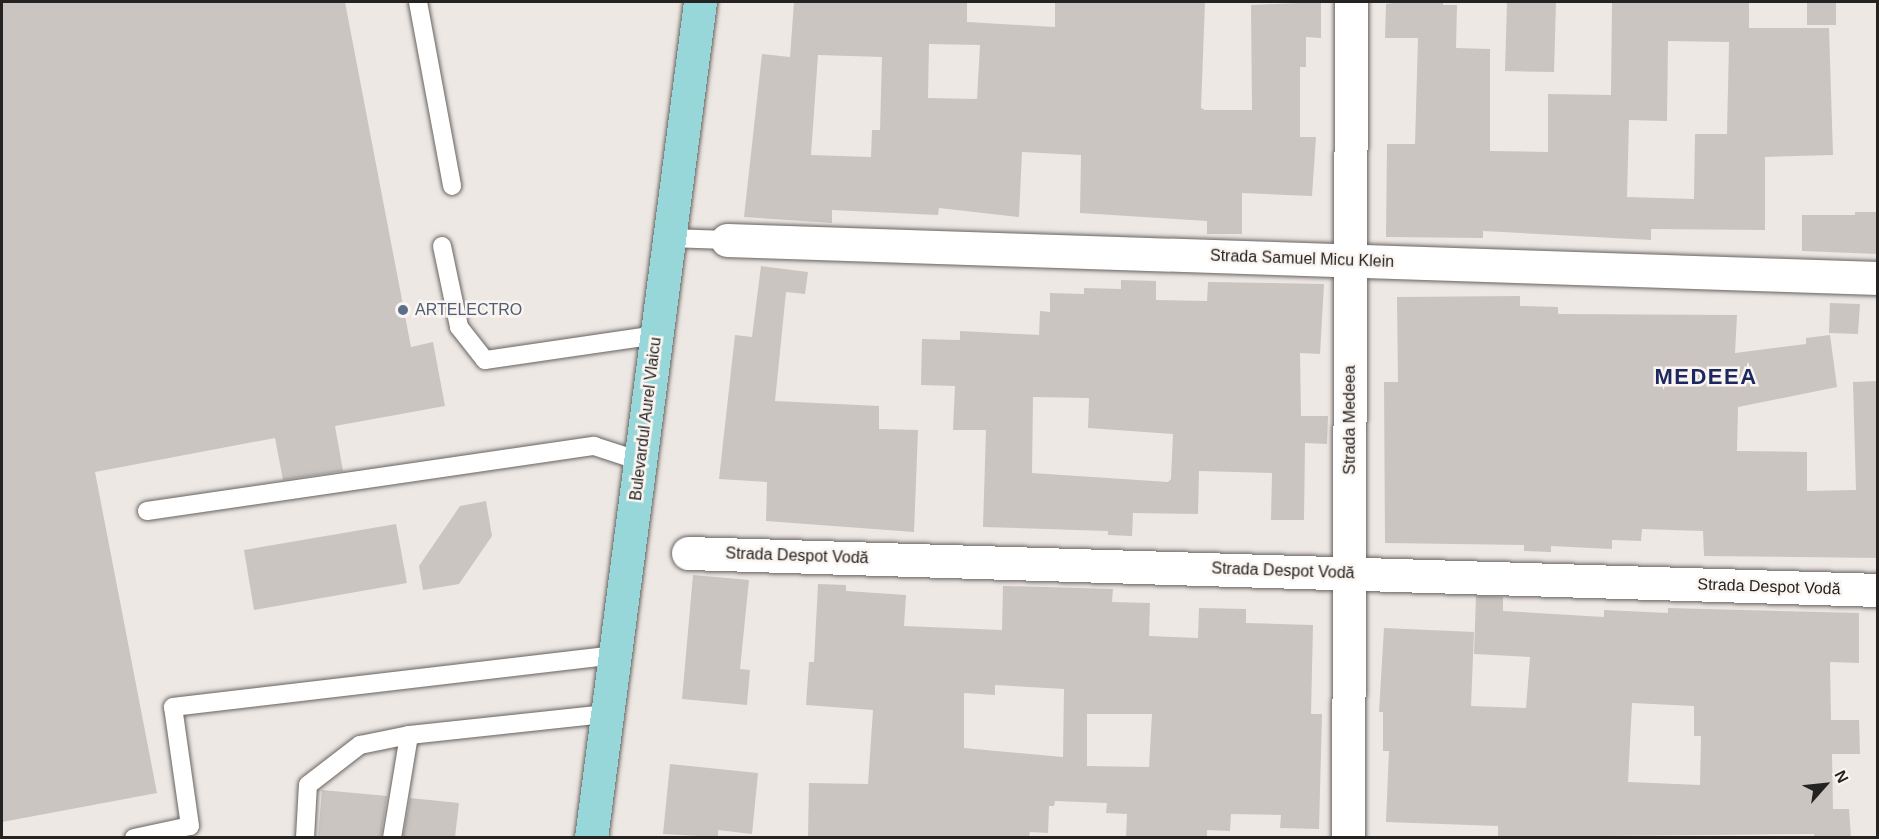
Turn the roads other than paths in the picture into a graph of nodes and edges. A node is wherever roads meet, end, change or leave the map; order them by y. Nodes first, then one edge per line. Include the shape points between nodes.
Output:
1 (418, 2) edge
2 (700, 2) edge
3 (1351, 2) edge
4 (452, 186) dead end
5 (669, 238) junction
6 (727, 240) joint
7 (442, 246) dead end
8 (1350, 260) junction
9 (1878, 278) edge
10 (656, 335) junction
11 (640, 461) junction
12 (147, 511) dead end
13 (688, 553) dead end
14 (1349, 573) junction
15 (1878, 590) edge
16 (615, 655) junction
17 (607, 714) junction
18 (409, 735) junction
19 (134, 837) edge
20 (305, 837) edge
21 (392, 837) edge
22 (591, 837) edge
23 (1348, 837) edge

1 - 4 lane
2 - 5 main road, Bulevardul Aurel Vlaicu
3 - 8 street, Strada Medeea
5 - 6 lane
5 - 10 main road, Bulevardul Aurel Vlaicu
6 - 8 street, Strada Samuel Micu Klein
7 - 10 lane via 459,327 485,360
8 - 9 street, Strada Samuel Micu Klein
8 - 14 street, Strada Medeea
10 - 11 main road, Bulevardul Aurel Vlaicu
11 - 12 lane via 594,446
11 - 16 main road, Bulevardul Aurel Vlaicu
13 - 14 street, Strada Despot Vodă
14 - 15 street, Strada Despot Vodă
14 - 23 street, Strada Medeea
16 - 17 main road, Bulevardul Aurel Vlaicu
16 - 19 lane via 173,707 190,825
17 - 18 lane
17 - 22 main road, Bulevardul Aurel Vlaicu
18 - 20 lane via 360,745 308,785
18 - 21 lane

